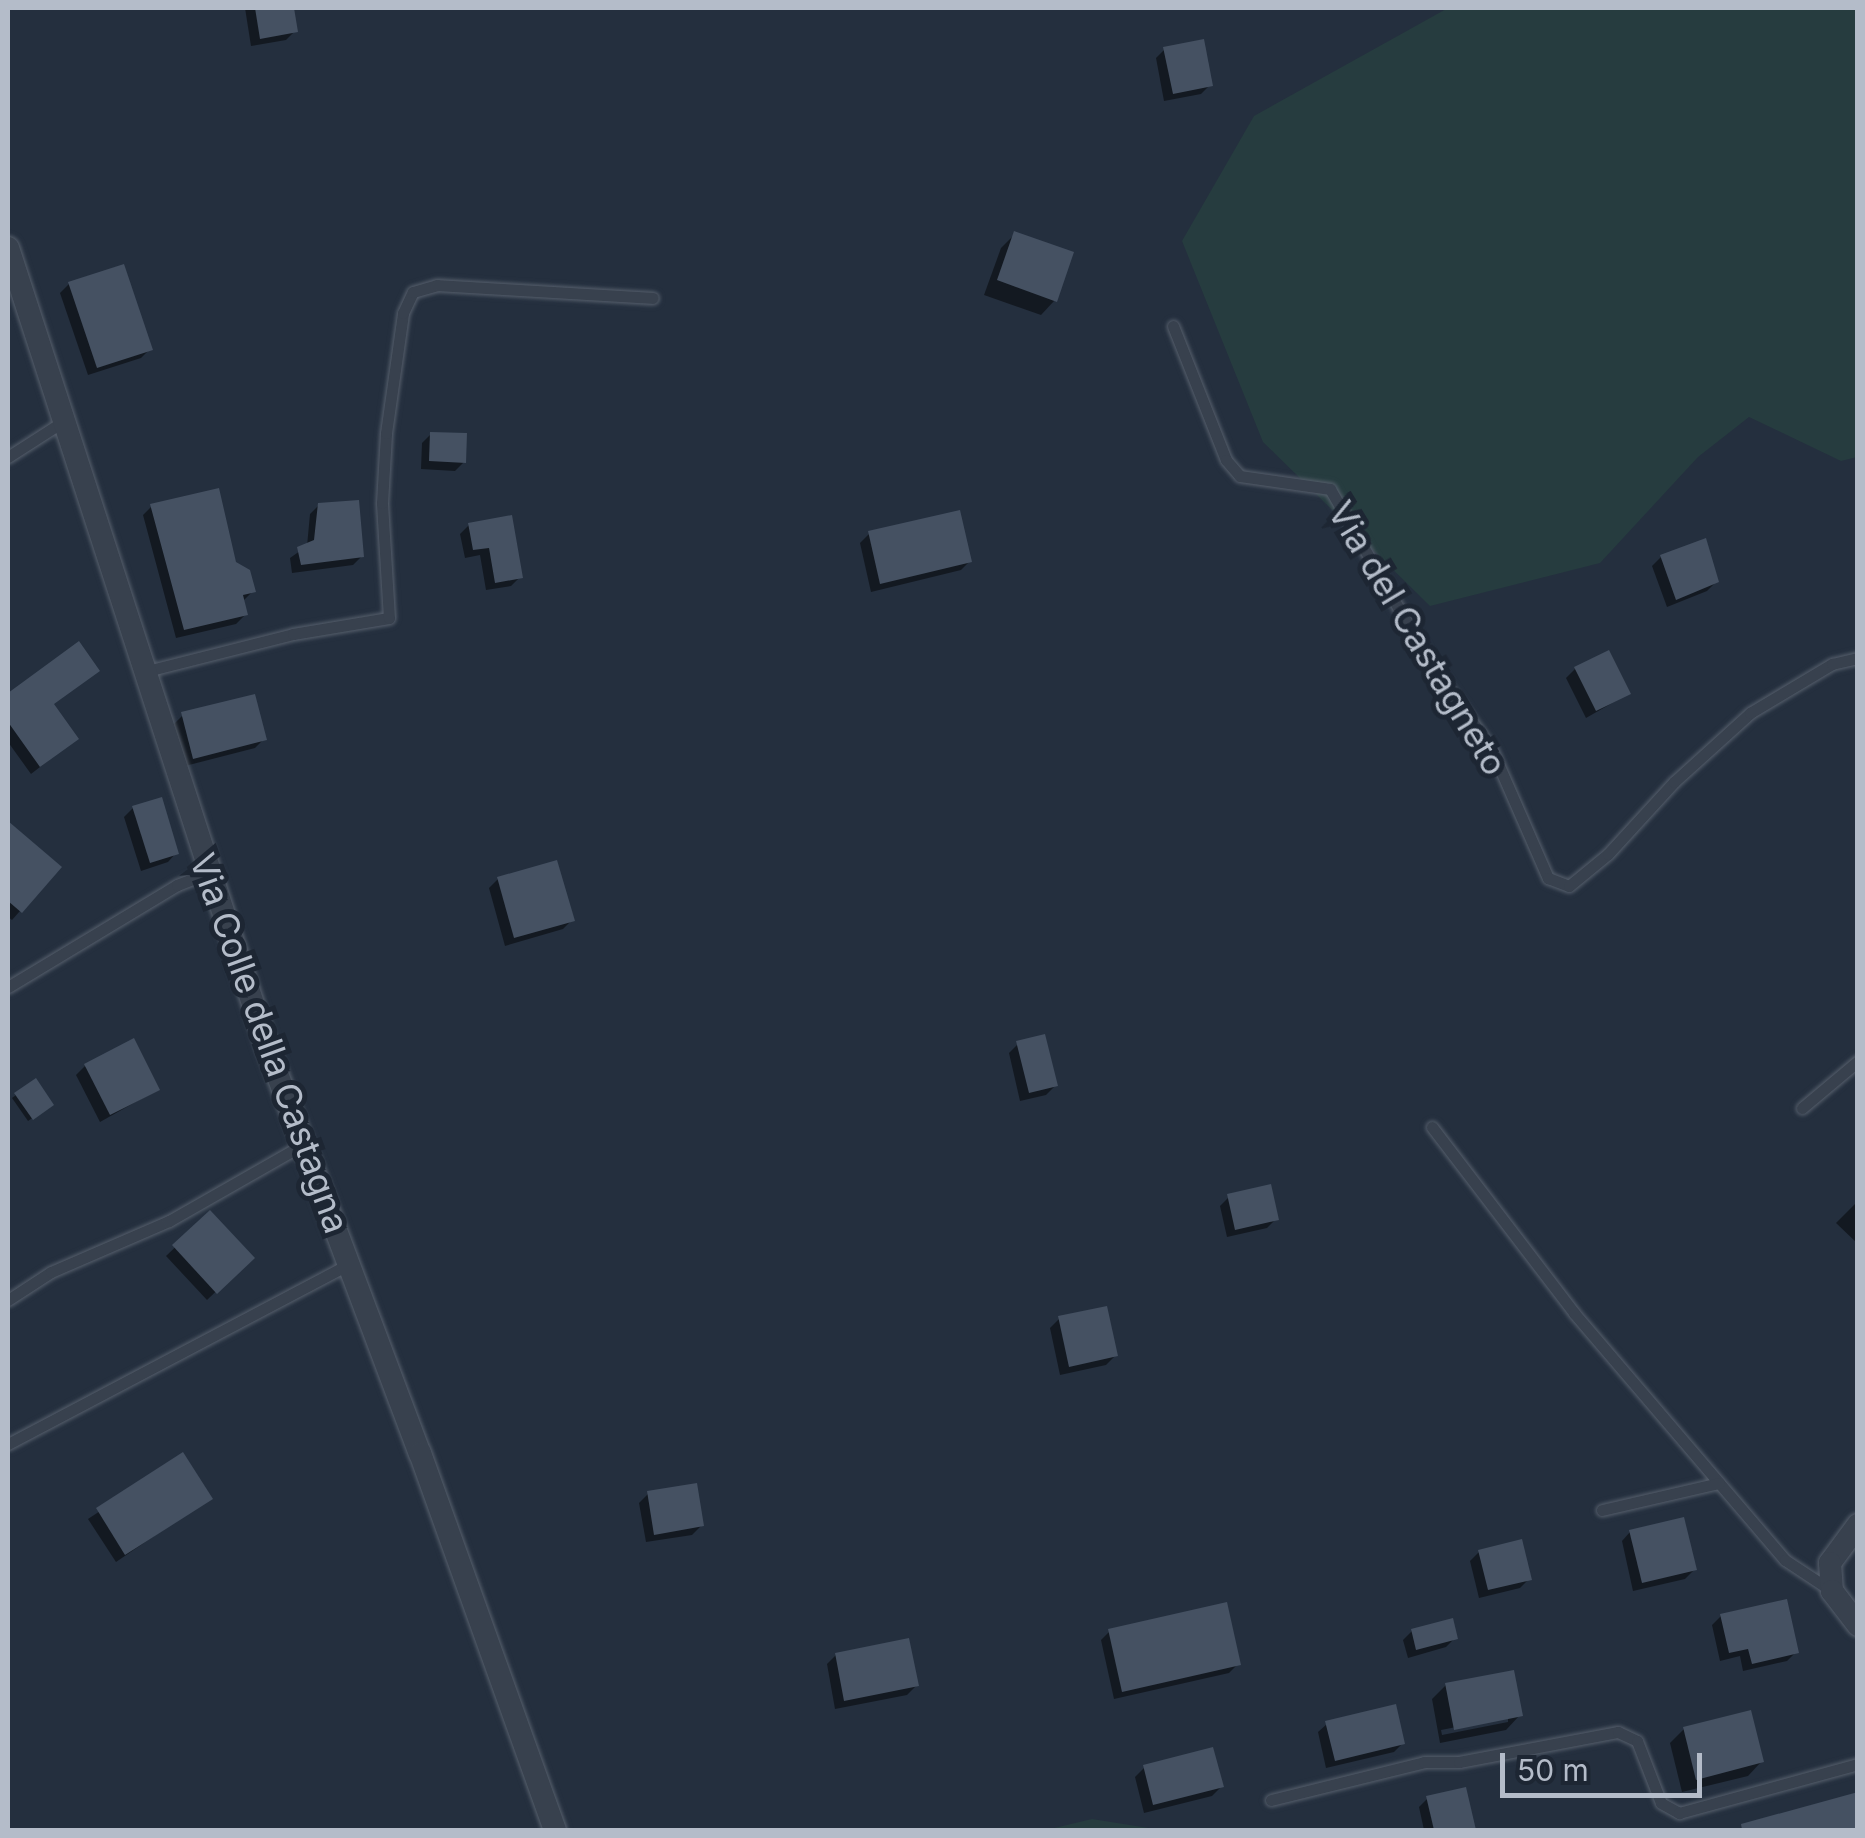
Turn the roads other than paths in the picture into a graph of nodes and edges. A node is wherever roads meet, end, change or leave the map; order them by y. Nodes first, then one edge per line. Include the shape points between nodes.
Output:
1 (8, 248) edge
2 (653, 298) dead end
3 (1172, 326) dead end
4 (62, 423) junction
5 (8, 457) edge
6 (1858, 658) edge
7 (144, 672) junction
8 (208, 873) junction
9 (8, 987) edge
10 (1858, 1061) edge
11 (1802, 1108) dead end
12 (1432, 1127) dead end
13 (304, 1144) junction
14 (350, 1264) junction
15 (8, 1300) edge
16 (8, 1444) edge
17 (1719, 1483) junction
18 (1602, 1510) dead end
19 (1858, 1525) edge
20 (1832, 1591) junction
21 (1858, 1625) edge
22 (1858, 1764) edge
23 (1270, 1800) dead end
24 (554, 1830) edge

1 - 4 street, Via Colle della Castagna
2 - 7 lane via 437,286 413,292 403,313 386,433 382,503 389,618 293,634
3 - 6 lane, Via del Castagneto via 1226,460 1240,476 1330,489 1428,662 1492,750 1548,878 1569,886 1750,713 1832,664
4 - 5 lane
4 - 7 street, Via Colle della Castagna
7 - 8 street, Via Colle della Castagna
8 - 9 lane
8 - 13 street, Via Colle della Castagna
10 - 11 lane
12 - 17 lane via 1574,1313
13 - 14 street, Via Colle della Castagna
13 - 15 lane via 169,1221 51,1272
14 - 16 lane
14 - 24 street, Via Colle della Castagna
17 - 18 lane
17 - 20 lane via 1784,1560
19 - 20 street via 1830,1562
20 - 21 street
22 - 23 lane via 1680,1812 1661,1803 1637,1741 1618,1732 1459,1762 1424,1762

